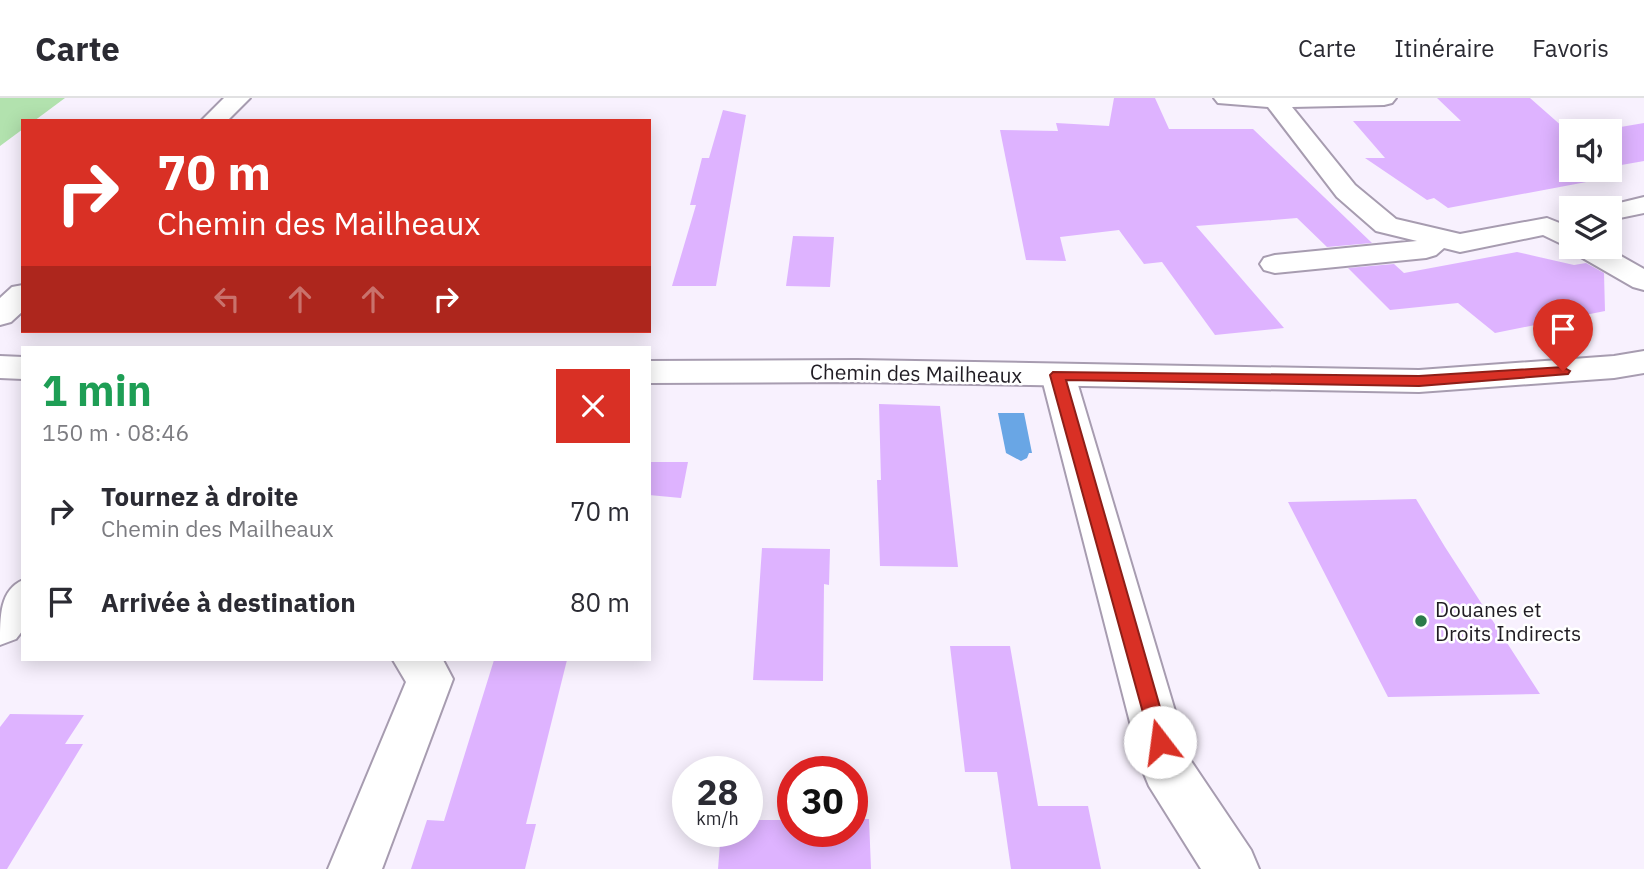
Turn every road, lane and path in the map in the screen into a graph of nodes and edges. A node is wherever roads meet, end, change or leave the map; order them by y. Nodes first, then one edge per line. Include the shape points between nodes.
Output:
1 (238, 98) edge
2 (1226, 98) edge
3 (1384, 98) edge
4 (1275, 100) junction
5 (215, 119) edge
6 (1644, 205) edge
7 (1622, 210) edge
8 (1559, 223) edge
9 (1438, 238) junction
10 (1605, 259) edge
11 (1275, 264) dead end
12 (1644, 281) edge
13 (21, 296) edge
14 (0, 315) edge
15 (1644, 362) edge
16 (0, 367) edge
17 (21, 368) edge
18 (651, 372) edge
19 (1058, 375) junction
20 (417, 661) edge
21 (355, 869) edge
22 (1232, 869) edge

1 - 5 street
2 - 4 street
3 - 4 street
4 - 9 street via 1346,191 1386,225
6 - 7 street
8 - 9 street via 1460,243
9 - 11 street via 1426,249
10 - 12 street
13 - 14 street
15 - 19 street, Chemin des Mailheaux via 1419,381
16 - 17 street
18 - 19 street, Chemin des Mailheaux
19 - 22 street via 1167,769
20 - 21 street via 430,679

